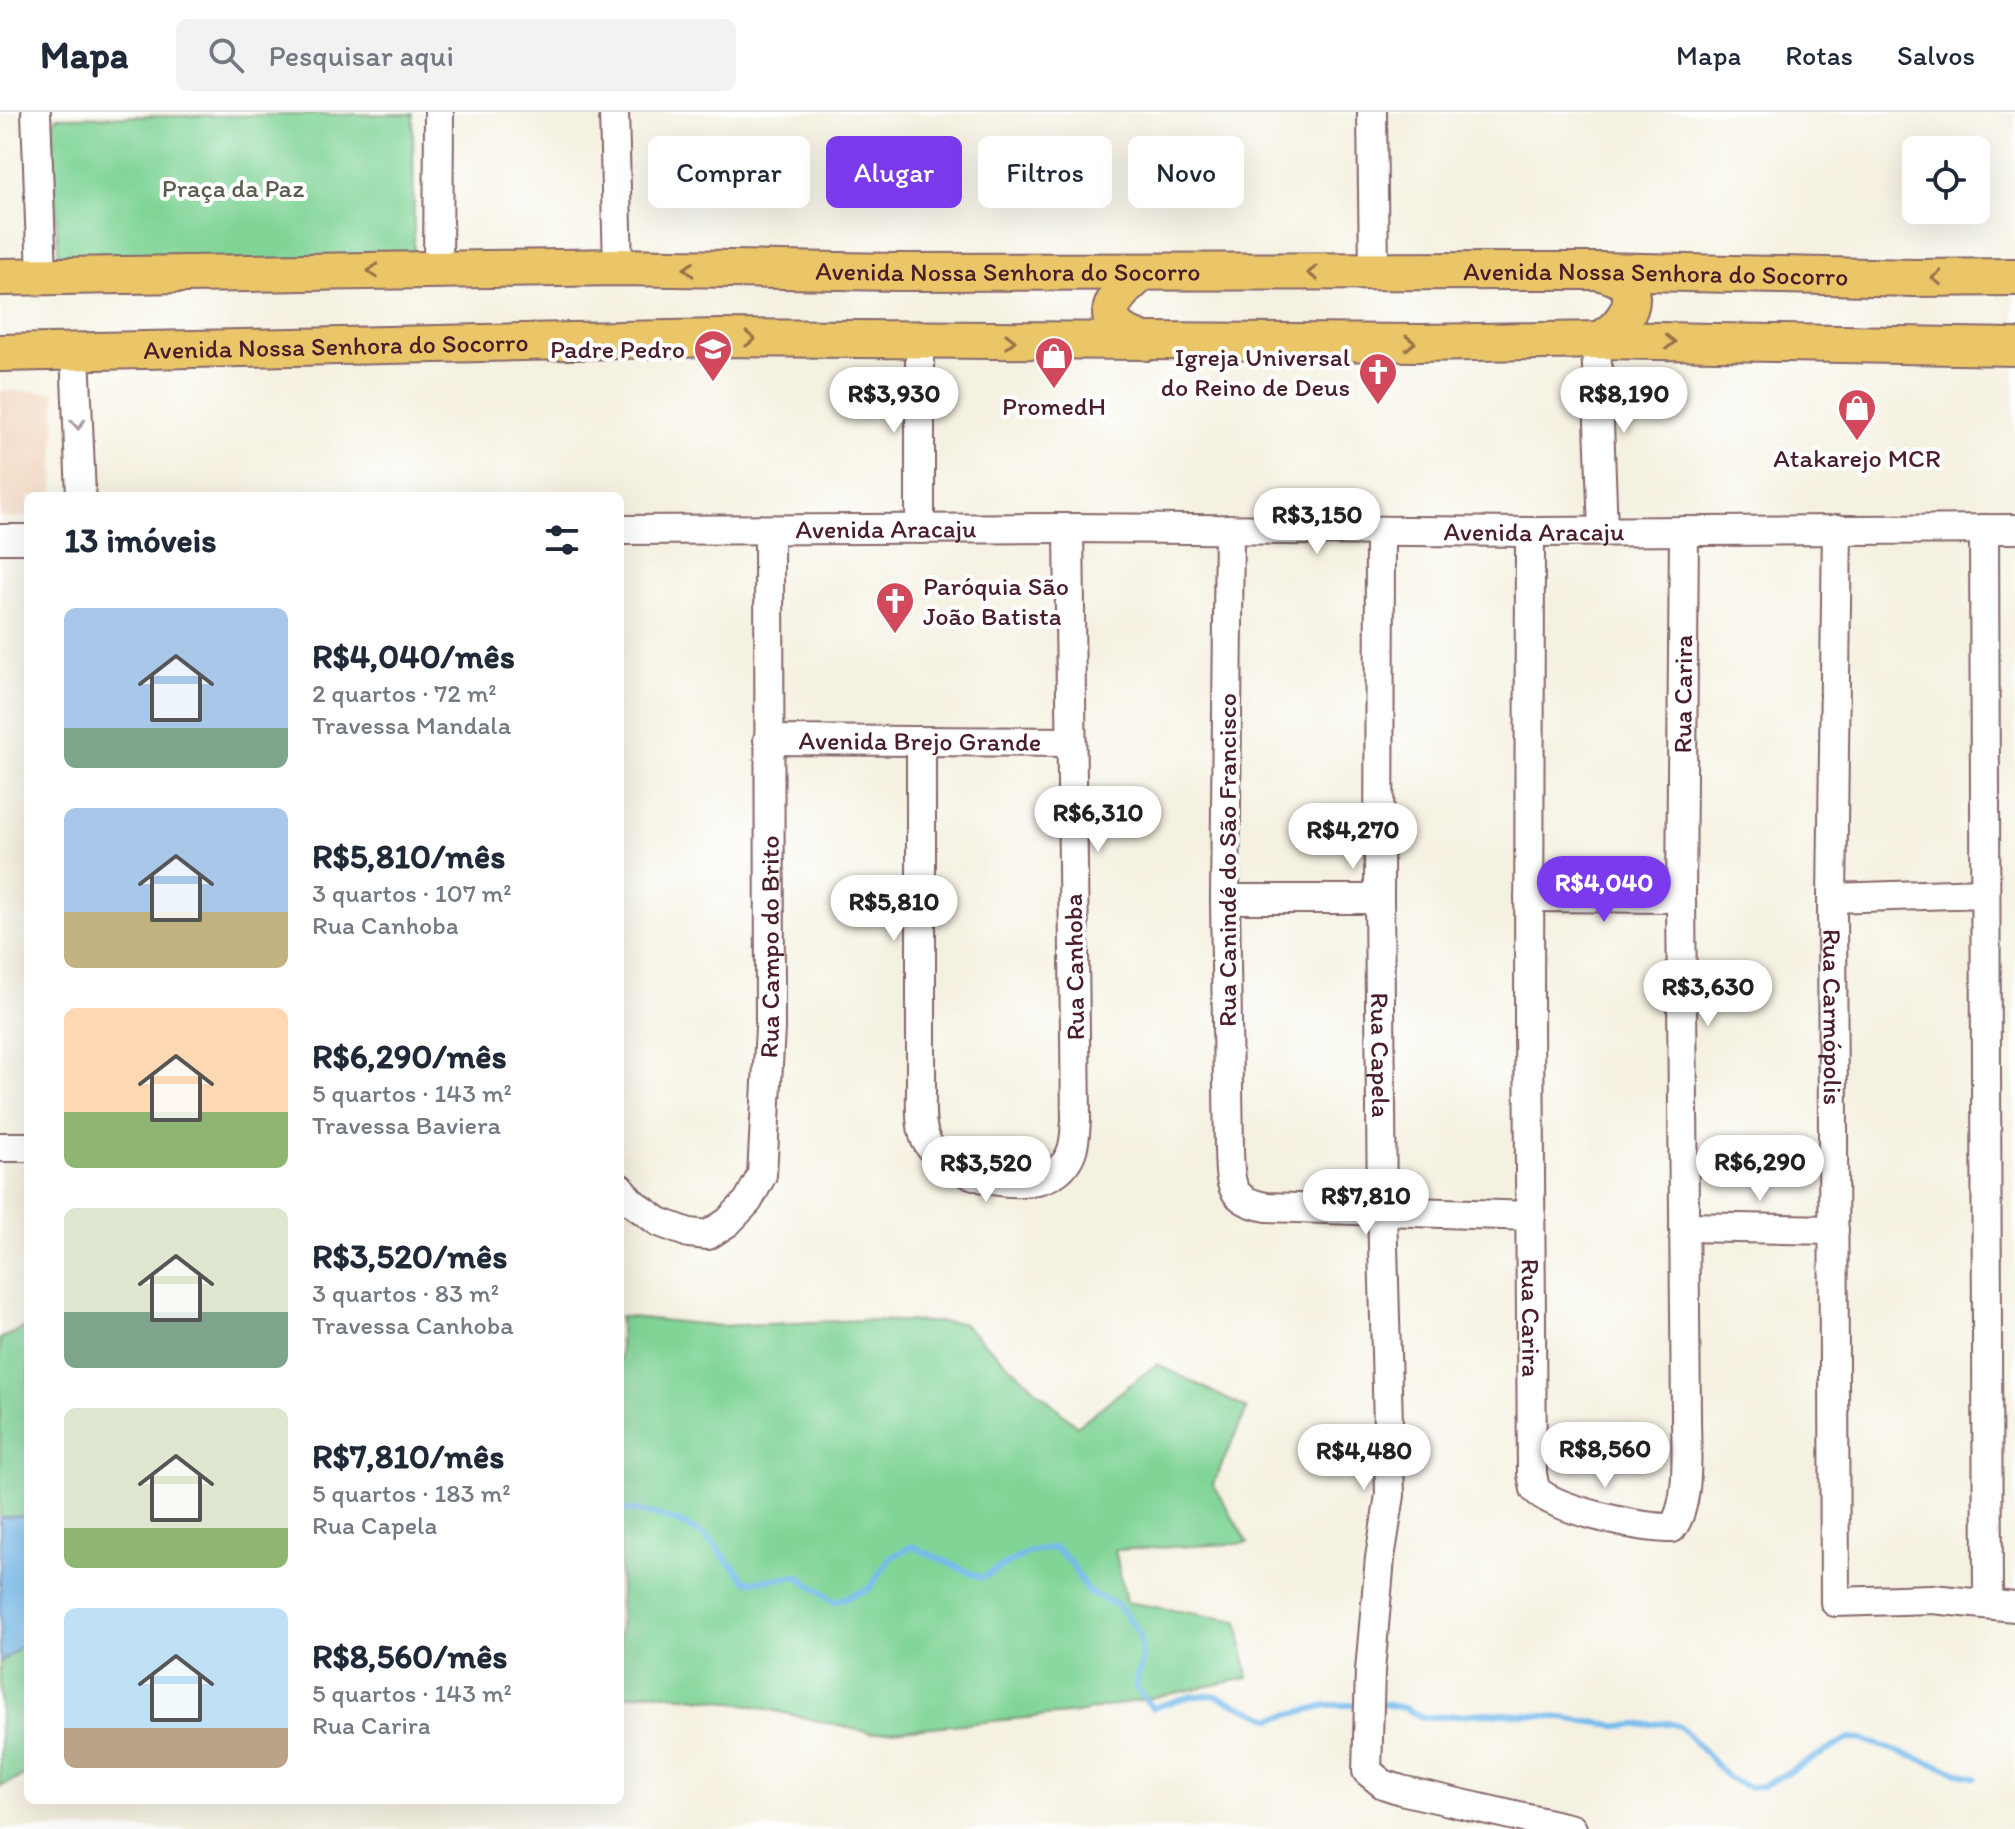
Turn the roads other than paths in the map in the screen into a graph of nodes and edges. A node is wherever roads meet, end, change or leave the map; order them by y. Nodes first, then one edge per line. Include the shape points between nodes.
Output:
1 (36, 112) edge
2 (439, 112) edge
3 (614, 112) edge
4 (1372, 112) edge
5 (618, 267) junction
6 (438, 270) junction
7 (1374, 271) junction
8 (1598, 271) junction
9 (1143, 272) junction
10 (42, 276) junction
11 (0, 277) edge
12 (2015, 277) edge
13 (920, 340) junction
14 (1599, 340) junction
15 (1147, 342) junction
16 (2015, 347) edge
17 (75, 352) junction
18 (0, 353) edge
19 (81, 492) edge
20 (1069, 528) junction
21 (920, 529) junction
22 (1229, 529) junction
23 (1837, 529) junction
24 (1984, 529) junction
25 (2015, 529) edge
26 (624, 530) edge
27 (769, 531) junction
28 (1380, 531) junction
29 (1603, 531) junction
30 (1684, 531) junction
31 (1530, 532) junction
32 (0, 539) edge
33 (24, 539) edge
34 (768, 740) junction
35 (921, 742) junction
36 (1070, 742) junction
37 (1984, 893) junction
38 (1529, 897) junction
39 (1681, 898) junction
40 (1832, 898) junction
41 (1225, 899) junction
42 (1379, 899) junction
43 (0, 1147) edge
44 (24, 1147) edge
45 (624, 1193) edge
46 (1382, 1211) junction
47 (1531, 1216) junction
48 (2001, 1216) edge
49 (1684, 1227) junction
50 (1834, 1230) junction
51 (2001, 1605) edge
52 (1572, 1829) edge

1 - 10 street
2 - 6 street
3 - 5 street
4 - 7 street
5 - 6 main road, Avenida Nossa Senhora do Socorro
9 -> 5 main road, Avenida Nossa Senhora do Socorro
6 -> 10 main road, Avenida Nossa Senhora do Socorro
7 - 8 main road, Avenida Nossa Senhora do Socorro
7 -> 9 main road, Avenida Nossa Senhora do Socorro
12 -> 8 main road, Avenida Nossa Senhora do Socorro
8 - 14 main road via 1624,282 1629,294 1623,323
9 - 15 main road via 1119,294 1112,316 1119,330
10 - 11 main road, Avenida Nossa Senhora do Socorro
13 -> 15 main road, Avenida Nossa Senhora do Socorro
17 -> 13 main road, Avenida Nossa Senhora do Socorro via 720,338
13 - 21 street
15 -> 14 main road, Avenida Nossa Senhora do Socorro
14 -> 16 main road, Avenida Nossa Senhora do Socorro
14 - 29 street
17 - 18 main road, Avenida Nossa Senhora do Socorro
17 -> 19 street
20 - 21 street, Avenida Aracaju
20 - 22 street, Avenida Aracaju
20 - 36 street, Rua Canhoba
21 - 27 street, Avenida Aracaju
22 - 28 street, Avenida Aracaju
22 - 41 street, Rua Canindé do São Francisco
23 - 24 street, Avenida Aracaju
23 - 30 street, Avenida Aracaju
23 - 40 street, Rua Carmópolis
24 - 25 street, Avenida Aracaju
24 - 37 street
26 - 27 street, Avenida Aracaju
27 - 34 street, Rua Campo do Brito
28 - 31 street, Avenida Aracaju
28 - 42 street, Rua Capela
29 - 30 street, Avenida Aracaju
29 - 31 street, Avenida Aracaju
30 - 39 street, Rua Carira
31 - 38 street, Rua Carira
32 - 33 street
34 - 35 street, Avenida Brejo Grande
34 - 45 street, Rua Campo do Brito via 770,1028 762,1175 748,1201 708,1235 659,1222
35 - 36 street, Avenida Brejo Grande
35 - 36 street, Rua Canhoba via 921,1110 926,1140 954,1168 1015,1182 1040,1179 1065,1165 1074,1139
37 - 40 street
37 - 48 street
38 - 39 street
38 - 47 street, Rua Carira
39 - 49 street, Rua Carira
40 - 50 street, Rua Carmópolis
41 - 42 street
41 - 46 street, Rua Canindé do São Francisco via 1228,1134 1234,1191 1244,1201 1267,1207
42 - 46 street, Rua Capela
43 - 44 street
46 - 47 street
46 - 52 street, Rua Capela via 1390,1495 1370,1671 1367,1771 1401,1790
47 - 49 street, Rua Carira via 1530,1444 1535,1489 1553,1501 1611,1519 1661,1528 1672,1528 1679,1518 1684,1484
48 - 51 street
49 - 50 street
50 - 51 street, Rua Carmópolis via 1835,1602 1918,1599

